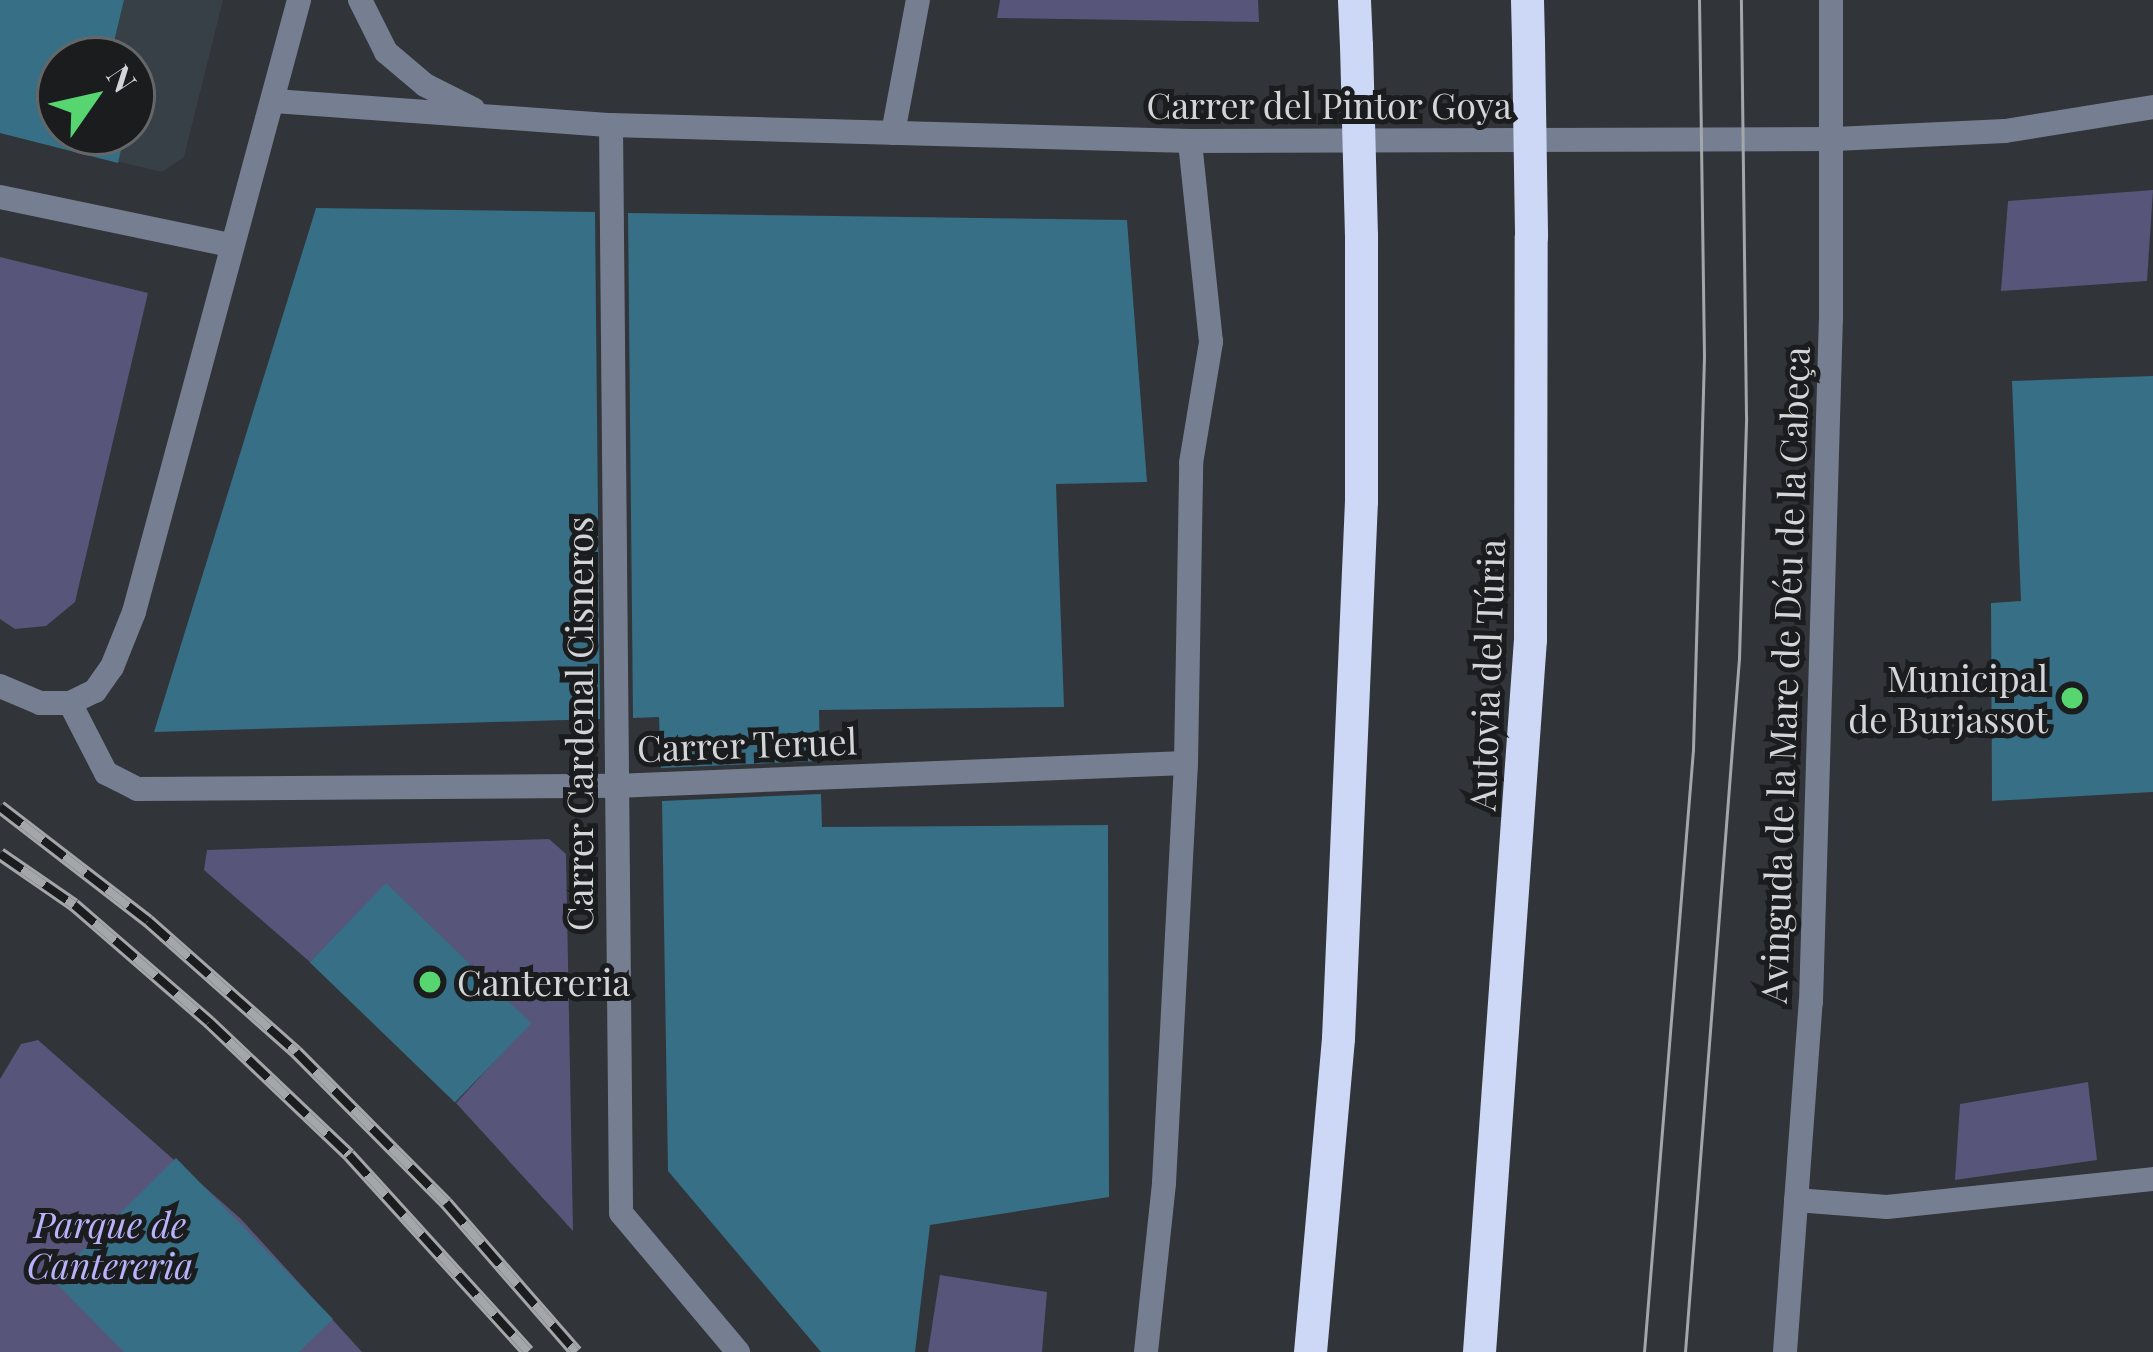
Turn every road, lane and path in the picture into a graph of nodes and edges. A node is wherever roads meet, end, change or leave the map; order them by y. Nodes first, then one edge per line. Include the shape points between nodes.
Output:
1 (299, 0) edge
2 (360, 0) edge
3 (918, 0) edge
4 (1354, 0) edge
5 (1527, 0) edge
6 (1831, 0) edge
7 (274, 101) junction
8 (2153, 107) edge
9 (504, 118) junction
10 (611, 125) junction
11 (893, 133) junction
12 (1835, 139) junction
13 (1190, 141) junction
14 (0, 197) edge
15 (230, 245) junction
16 (0, 686) edge
17 (70, 703) junction
18 (1186, 763) junction
19 (615, 786) junction
20 (2153, 1179) edge
21 (1796, 1200) junction
22 (1311, 1342) edge
23 (738, 1352) edge
24 (1146, 1352) edge
25 (1479, 1352) edge
26 (1785, 1352) edge

1 - 7 street
2 - 9 street, Carrer del Pintor Goya via 386,52 425,86
3 - 11 street
4 - 22 highway, bridge via 1361,501 1338,1038
5 - 25 highway, Autovia del Túria, bridge via 1530,639
6 - 12 street, Avinguda de la Mare de Déu de la Cabeça
7 - 9 street, Carrer del Pintor Goya
7 - 15 street
8 - 12 street, Carrer del Pintor Goya via 2005,131
9 - 10 street, Carrer del Pintor Goya
10 - 11 street, Carrer del Pintor Goya
10 - 19 street, Carrer Cardenal Cisneros
11 - 13 street, Carrer del Pintor Goya
12 - 13 street, Carrer del Pintor Goya
12 - 21 street, Avinguda de la Mare de Déu de la Cabeça via 1811,1002
13 - 18 street via 1212,292 1191,463
14 - 15 street
15 - 17 street via 134,612 103,679
16 - 17 street via 40,703
17 - 19 street, Carrer Teruel via 106,773 137,789
18 - 19 street, Carrer Teruel
18 - 24 street via 1164,1184
19 - 23 street, Carrer Cardenal Cisneros via 621,1213
20 - 21 street via 1887,1207
21 - 26 street, Avinguda de la Mare de Déu de la Cabeça

